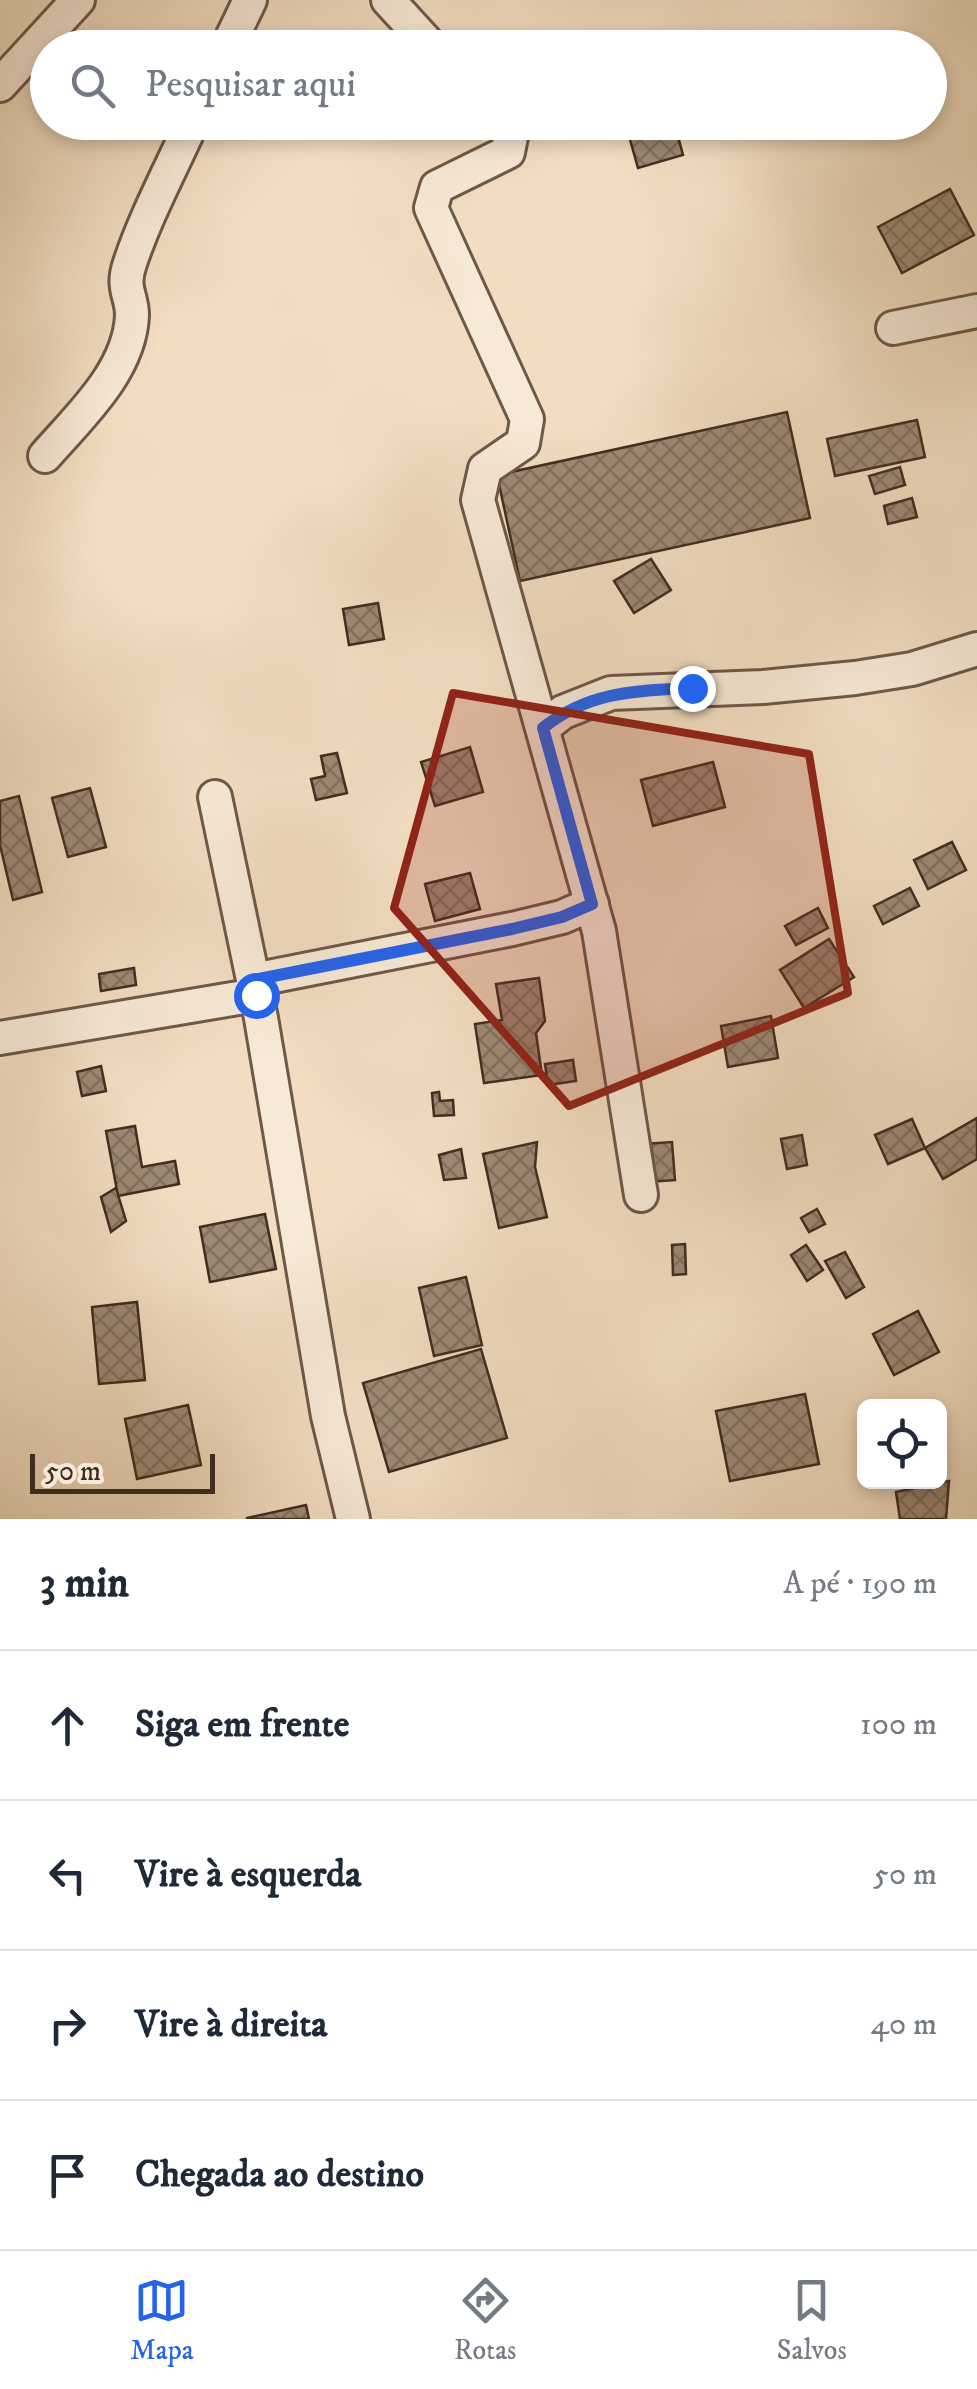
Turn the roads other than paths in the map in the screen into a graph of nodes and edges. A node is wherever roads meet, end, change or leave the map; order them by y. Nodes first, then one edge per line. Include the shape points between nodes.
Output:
1 (78, 0) edge
2 (250, 0) edge
3 (388, 0) edge
4 (50, 30) edge
5 (236, 30) edge
6 (416, 30) edge
7 (30, 52) edge
8 (0, 84) edge
9 (184, 140) edge
10 (510, 140) edge
11 (977, 311) edge
12 (892, 328) dead end
13 (44, 456) dead end
14 (977, 649) edge
15 (543, 728) junction
16 (216, 797) dead end
17 (592, 904) junction
18 (255, 987) junction
19 (0, 1038) edge
20 (641, 1195) dead end
21 (354, 1519) edge

1 - 4 street
2 - 5 street
3 - 6 street
7 - 8 street
9 - 13 street via 129,266 126,343 94,400
10 - 15 street via 508,152 437,187 431,208 527,419 523,443 486,470 478,500
11 - 12 street
14 - 15 street via 855,678 611,693 563,712
15 - 17 street
16 - 18 street
17 - 18 street via 562,917
17 - 20 street
18 - 19 street
18 - 21 street via 328,1416

